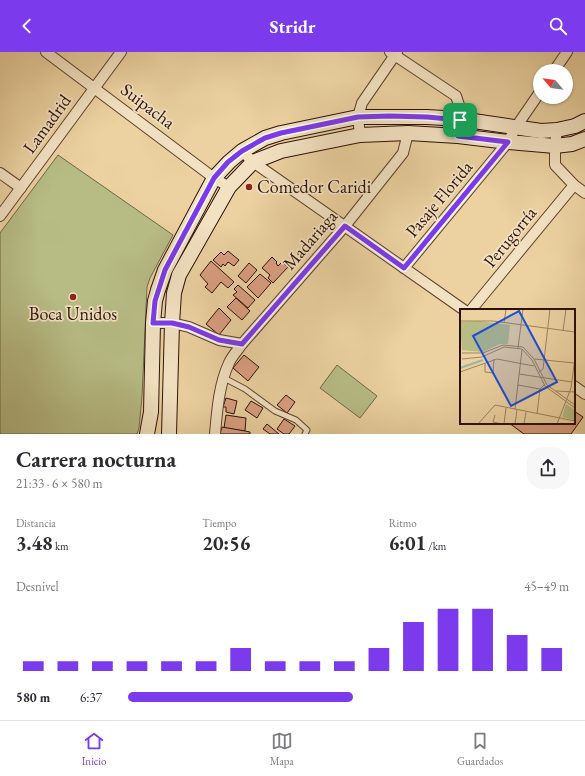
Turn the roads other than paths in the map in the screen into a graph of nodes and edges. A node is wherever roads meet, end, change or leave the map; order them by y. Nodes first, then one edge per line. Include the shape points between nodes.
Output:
1 (46, 52) edge
2 (121, 52) edge
3 (567, 52) edge
4 (394, 53) edge
5 (559, 64) edge
6 (95, 88) junction
7 (533, 102) edge
8 (358, 117) junction
9 (460, 120) junction
10 (585, 121) edge
11 (516, 127) junction
12 (557, 130) junction
13 (408, 133) junction
14 (360, 134) junction
15 (458, 136) junction
16 (585, 139) edge
17 (508, 142) junction
18 (555, 146) junction
19 (242, 151) junction
20 (253, 162) junction
21 (0, 173) edge
22 (214, 178) junction
23 (574, 185) junction
24 (229, 187) junction
25 (22, 188) junction
26 (585, 193) edge
27 (0, 216) edge
28 (345, 226) junction
29 (404, 268) junction
30 (463, 309) edge
31 (472, 309) edge
32 (153, 323) junction
33 (172, 323) junction
34 (242, 344) junction
35 (224, 378) junction
36 (575, 387) edge
37 (585, 394) edge
38 (147, 434) edge
39 (168, 434) edge
40 (215, 434) edge
41 (305, 434) edge

1 - 6 street, Suipacha
2 - 6 street, Lamadrid
3 - 5 street
4 - 8 street via 362,103
4 - 9 street via 456,96
6 - 22 street, Suipacha
6 - 25 street, Lamadrid
7 - 11 street, Pasaje Florida
8 - 9 main road via 427,117
8 - 14 street
8 - 19 main road via 281,133 265,138
9 - 11 main road
9 - 15 street
10 - 12 main road
11 - 12 main road via 541,131
11 - 17 street, Pasaje Florida
12 - 18 street
13 - 14 main road
13 - 15 main road
13 - 28 street, Madariaga via 403,153
14 - 20 main road via 281,151
15 - 17 main road
16 - 18 main road
17 - 18 main road
17 - 29 street, Pasaje Florida
18 - 23 street via 555,165
19 - 20 street
19 - 22 main road
20 - 24 main road
20 - 28 street
21 - 25 street
22 - 24 street, Suipacha
22 - 32 main road via 165,270 155,301
23 - 26 street
23 - 31 street, Perugorría
24 - 33 main road via 179,275 174,293
25 - 27 street, Lamadrid
28 - 29 street
28 - 34 street, Madariaga
29 - 30 street
32 - 33 street
32 - 38 main road via 151,412
33 - 34 street via 189,327 219,340
33 - 39 main road
34 - 35 street, Madariaga via 230,361
35 - 40 street, Madariaga
35 - 41 lane via 275,411 296,420 307,430
36 - 37 street

